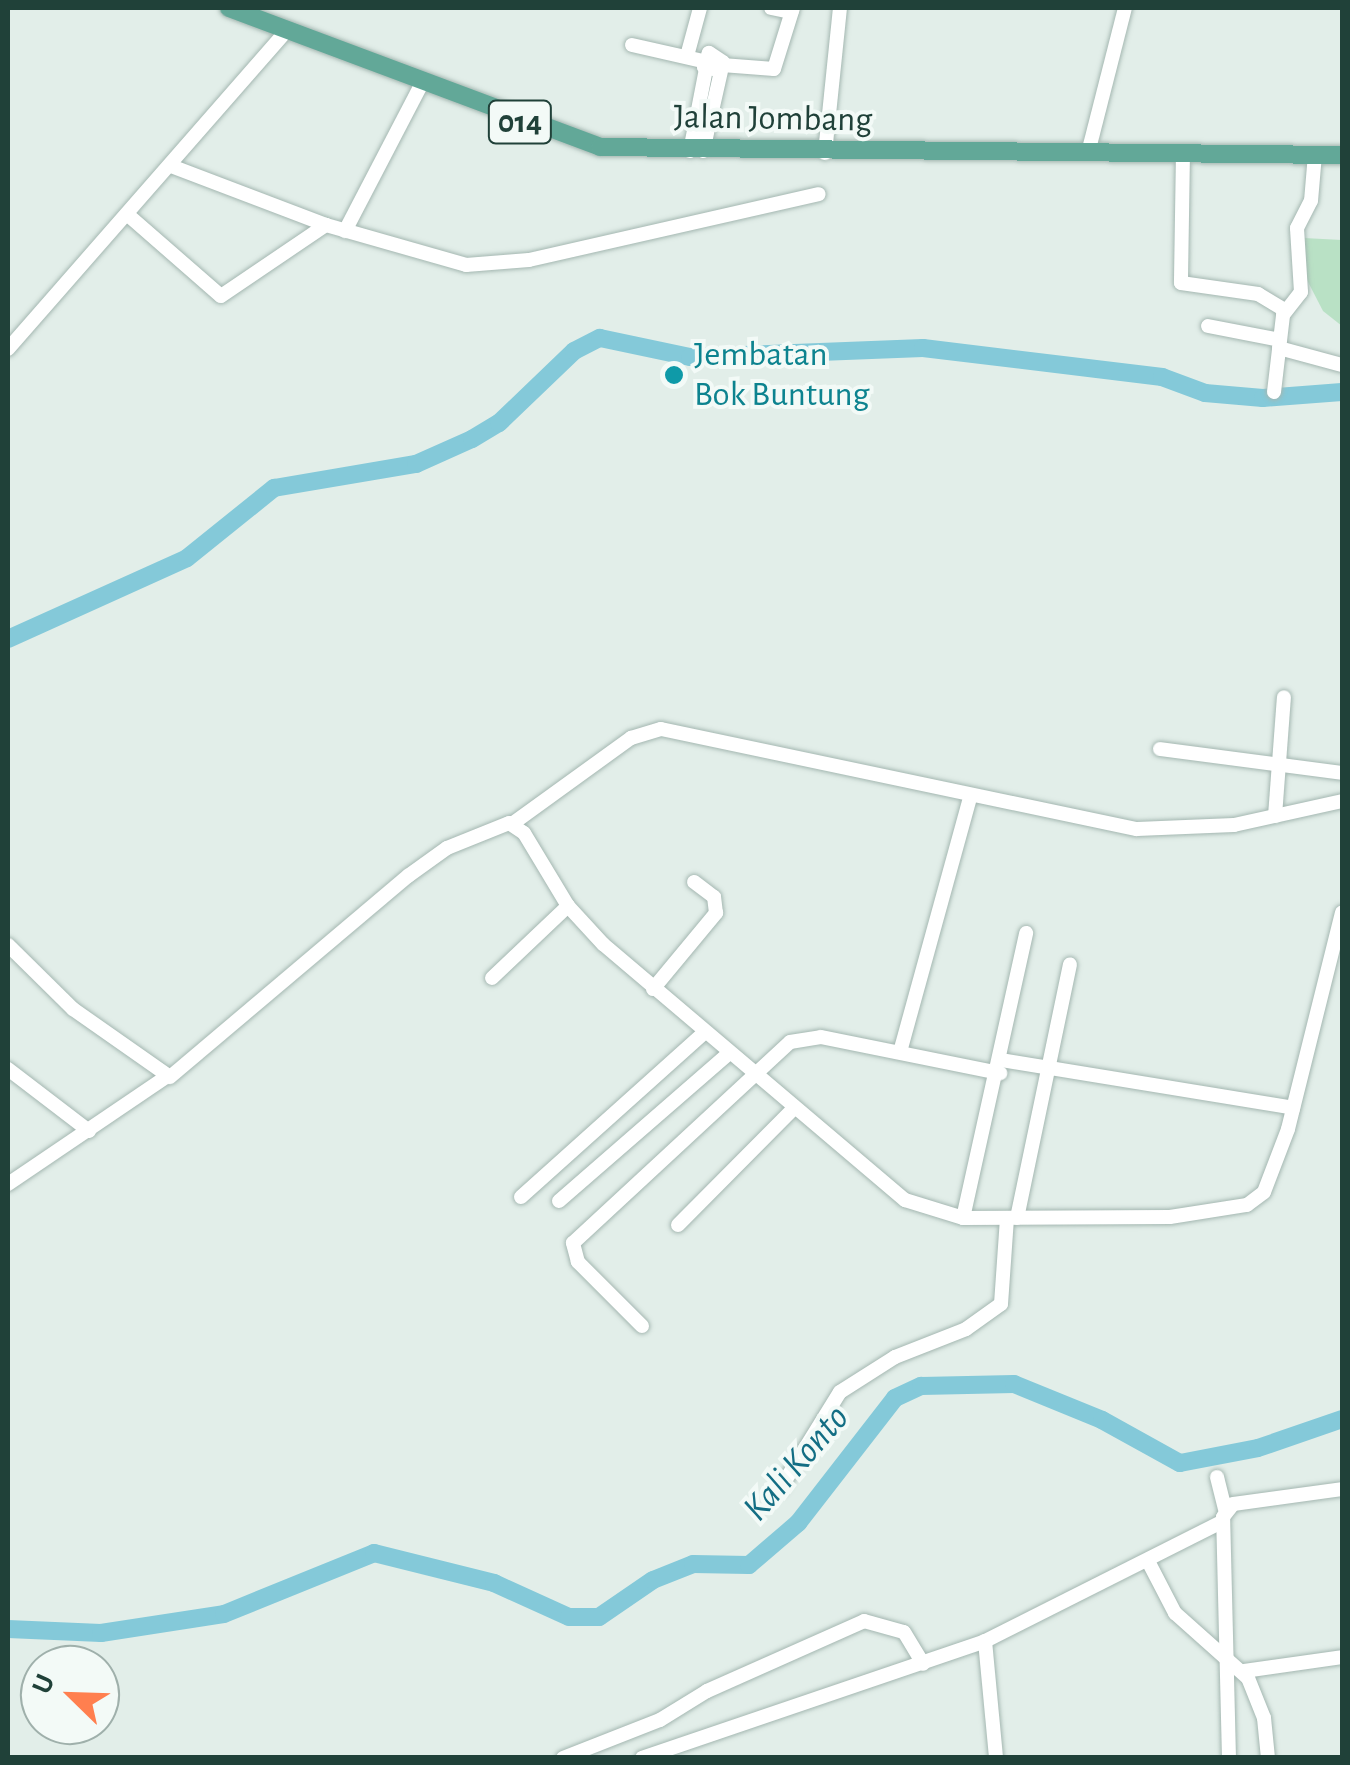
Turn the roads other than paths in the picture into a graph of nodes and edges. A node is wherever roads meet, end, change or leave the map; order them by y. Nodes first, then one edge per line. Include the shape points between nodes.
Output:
1 (228, 8) edge
2 (681, 8) edge
3 (772, 8) edge
4 (840, 8) edge
5 (1124, 8) edge
6 (700, 9) edge
7 (792, 10) edge
8 (286, 32) junction
9 (632, 44) dead end
10 (687, 56) junction
11 (712, 66) junction
12 (421, 85) junction
13 (696, 151) junction
14 (1183, 152) junction
15 (826, 153) junction
16 (1088, 153) junction
17 (1315, 154) junction
18 (1342, 155) edge
19 (172, 166) junction
20 (819, 194) dead end
21 (128, 215) junction
22 (326, 225) junction
23 (344, 231) junction
24 (1285, 310) junction
25 (1208, 326) dead end
26 (1279, 344) junction
27 (8, 349) edge
28 (1342, 365) edge
29 (1274, 392) dead end
30 (1284, 697) dead end
31 (1160, 748) dead end
32 (1277, 762) junction
33 (1342, 774) edge
34 (970, 798) junction
35 (1342, 801) edge
36 (1275, 816) junction
37 (512, 824) junction
38 (694, 882) dead end
39 (568, 906) junction
40 (1342, 912) edge
41 (1026, 933) dead end
42 (8, 946) edge
43 (1070, 964) dead end
44 (1335, 973) edge
45 (492, 978) dead end
46 (653, 990) junction
47 (704, 1033) junction
48 (900, 1052) junction
49 (728, 1053) junction
50 (1000, 1066) junction
51 (1052, 1068) junction
52 (8, 1069) edge
53 (757, 1076) junction
54 (166, 1077) junction
55 (794, 1108) junction
56 (1293, 1108) junction
57 (89, 1132) junction
58 (558, 1164) junction
59 (8, 1184) edge
60 (577, 1185) junction
61 (522, 1197) dead end
62 (559, 1201) dead end
63 (962, 1218) junction
64 (1012, 1218) junction
65 (678, 1225) dead end
66 (642, 1326) dead end
67 (1216, 1477) dead end
68 (780, 1489) dead end
69 (1342, 1489) edge
70 (1224, 1516) junction
71 (1148, 1560) junction
72 (985, 1641) junction
73 (1224, 1651) junction
74 (1342, 1657) edge
75 (923, 1664) junction
76 (1244, 1672) junction
77 (563, 1758) edge
78 (642, 1758) edge
79 (996, 1758) edge
80 (1229, 1758) edge
81 (1268, 1758) edge

1 - 8 main road, Jalan Jombang / 014
2 - 6 street
3 - 7 street
4 - 15 street
5 - 16 street
6 - 10 street
7 - 11 street via 774,69
8 - 12 main road, Jalan Jombang / 014
8 - 19 street
9 - 10 street
10 - 11 street
11 - 13 street
12 - 13 main road, Jalan Jombang / 014 via 580,144
12 - 23 street
13 - 15 main road, Jalan Jombang / 014
14 - 16 main road, Jalan Jombang / 014
14 - 17 main road, Jalan Jombang / 014
14 - 24 street via 1181,283 1258,294
15 - 16 main road, Jalan Jombang / 014
17 - 18 main road, Jalan Jombang / 014
17 - 24 street via 1311,201 1297,228 1301,292
19 - 21 street
19 - 22 street
20 - 23 street via 489,265
21 - 22 street via 220,296
21 - 27 street
22 - 23 street
24 - 26 street
25 - 26 street
26 - 28 street
26 - 29 street
30 - 32 street
31 - 32 street
32 - 33 street
32 - 36 street
34 - 36 street via 1150,830
34 - 37 street via 652,729
34 - 48 street
35 - 36 street
37 - 39 street
37 - 54 street via 484,829 421,866
38 - 46 street via 714,897 716,914
39 - 45 street
39 - 46 street
40 - 44 street
41 - 50 street
42 - 54 street via 73,1009
43 - 51 street
44 - 56 street
46 - 47 street
47 - 49 street
47 - 58 street
48 - 50 street
48 - 53 street via 802,1036
49 - 53 street
49 - 60 street
50 - 51 street
50 - 63 street
51 - 56 street
51 - 64 street
52 - 57 street
53 - 55 street
53 - 66 street via 573,1242 578,1262
54 - 57 street
55 - 63 street via 904,1200
55 - 65 street
56 - 64 street via 1264,1192 1228,1210 1170,1218
57 - 59 street
58 - 60 street
58 - 61 street
60 - 62 street
63 - 64 street
64 - 68 street via 1001,1304 966,1329 896,1357 840,1392
67 - 70 street
69 - 70 street via 1244,1502
70 - 71 street
70 - 73 street
71 - 72 street
71 - 73 street via 1175,1613
72 - 75 street
72 - 79 street
73 - 76 street
73 - 80 street
74 - 76 street
75 - 77 street via 904,1632 864,1621 707,1691 660,1720
75 - 78 street
76 - 81 street via 1260,1703

